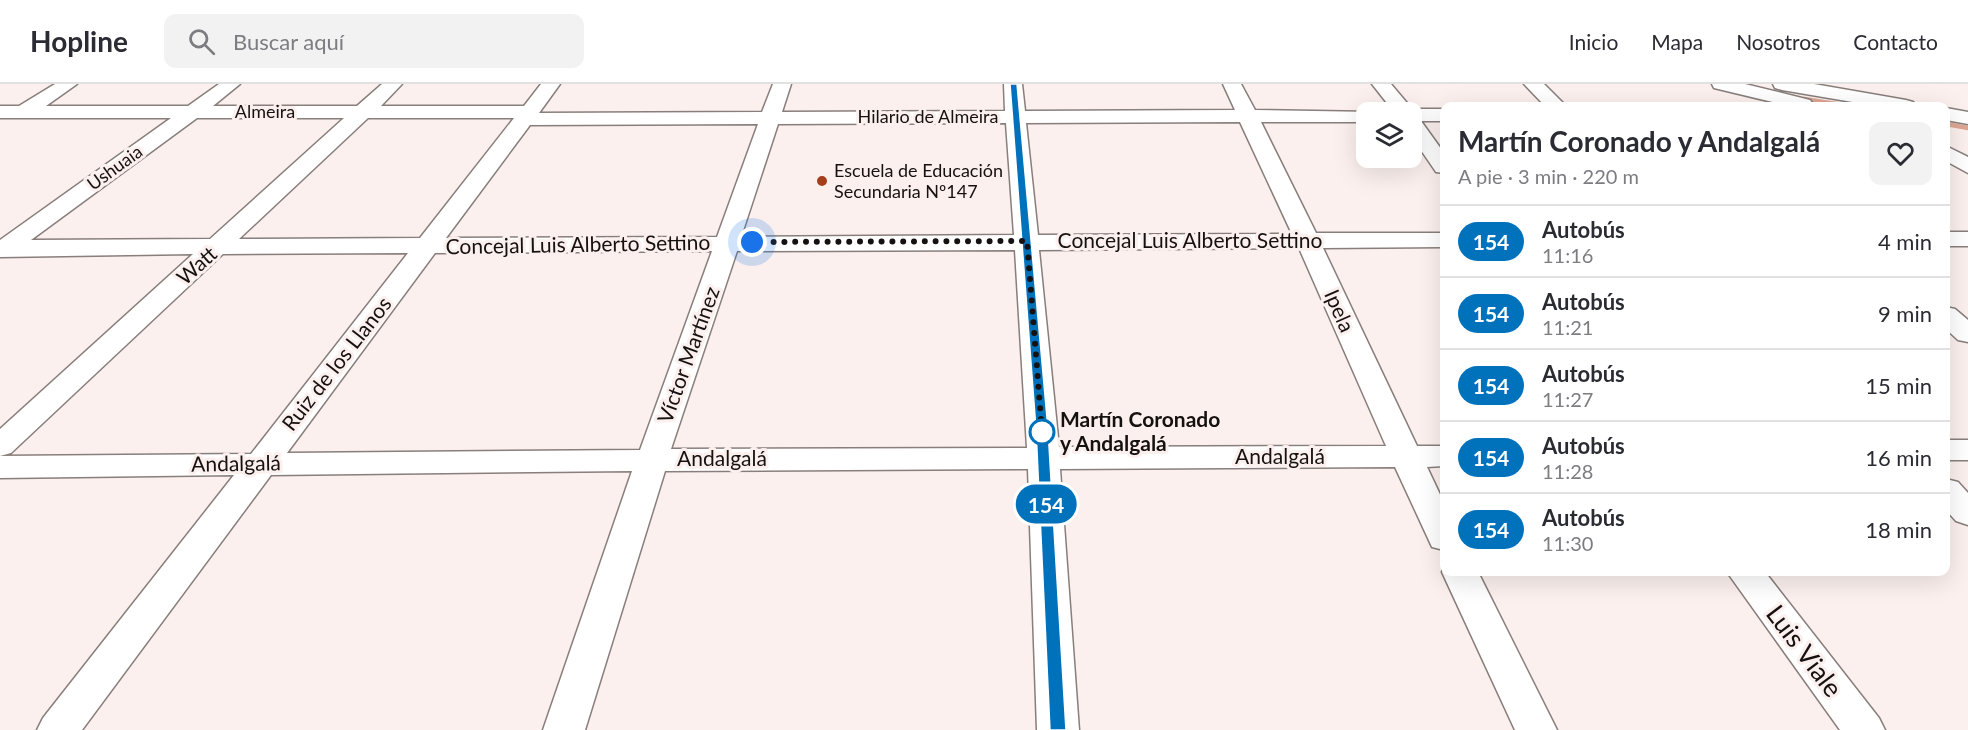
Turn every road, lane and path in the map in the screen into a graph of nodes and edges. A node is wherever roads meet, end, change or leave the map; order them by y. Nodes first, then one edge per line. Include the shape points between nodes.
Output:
1 (68, 84) edge
2 (231, 84) edge
3 (393, 84) edge
4 (552, 84) edge
5 (782, 84) edge
6 (1013, 84) edge
7 (1232, 84) edge
8 (1381, 84) edge
9 (1533, 84) edge
10 (1721, 84) edge
11 (1782, 84) edge
12 (1825, 92) edge
13 (1396, 102) edge
14 (1552, 102) edge
15 (1885, 102) edge
16 (0, 112) edge
17 (23, 112) junction
18 (192, 112) junction
19 (362, 112) junction
20 (528, 115) junction
21 (1422, 115) edge
22 (1440, 115) edge
23 (1950, 115) edge
24 (1248, 116) junction
25 (1356, 116) edge
26 (1017, 117) junction
27 (771, 118) junction
28 (1968, 118) edge
29 (0, 126) edge
30 (1950, 132) edge
31 (1968, 135) edge
32 (1422, 137) edge
33 (1950, 155) edge
34 (1440, 162) edge
35 (1968, 166) edge
36 (1950, 239) edge
37 (1968, 239) edge
38 (1440, 240) edge
39 (1027, 241) junction
40 (1308, 241) junction
41 (729, 242) junction
42 (427, 247) junction
43 (217, 248) junction
44 (2, 249) edge
45 (1950, 318) edge
46 (1968, 334) edge
47 (0, 446) edge
48 (1950, 450) edge
49 (1968, 450) edge
50 (1406, 456) junction
51 (1440, 456) edge
52 (1043, 458) junction
53 (651, 460) junction
54 (260, 464) junction
55 (0, 467) edge
56 (1950, 494) edge
57 (1968, 513) edge
58 (1440, 529) edge
59 (1462, 576) edge
60 (1748, 576) edge
61 (58, 730) edge
62 (564, 730) edge
63 (1058, 730) edge
64 (1536, 730) edge
65 (1864, 730) edge

1 - 17 street
2 - 18 street, Ushuaia
3 - 19 street, Watt
4 - 20 street, Ruiz de los Llanos
5 - 27 street, Víctor Martínez
6 - 26 street
7 - 24 street, Ipela
8 - 13 street
9 - 14 street
10 - 12 street
11 - 12 street
12 - 15 street
16 - 17 street, Almeira
17 - 18 street, Almeira
17 - 29 street
18 - 19 street, Almeira
18 - 44 street, Ushuaia
19 - 20 street, Almeira
19 - 43 street, Watt
20 - 27 street, Hilario de Almeira
20 - 42 street, Ruiz de los Llanos
21 - 22 street
23 - 28 street
24 - 25 street, Hilario de Almeira
24 - 26 street, Hilario de Almeira
24 - 40 street, Ipela
26 - 27 street, Hilario de Almeira
26 - 39 street
27 - 41 street, Víctor Martínez
30 - 31 street
32 - 34 street
33 - 35 street
36 - 37 street
38 - 40 street, Concejal Luis Alberto Settino
39 - 40 street, Concejal Luis Alberto Settino
39 - 41 street, Concejal Luis Alberto Settino
39 - 52 street
40 - 50 street, Ipela
41 - 42 street, Concejal Luis Alberto Settino
41 - 53 street, Víctor Martínez
42 - 43 street, Concejal Luis Alberto Settino
42 - 54 street, Ruiz de los Llanos
43 - 44 street, Concejal Luis Alberto Settino
43 - 47 street, Watt
45 - 46 street
48 - 49 street
50 - 51 street, Andalgalá
50 - 52 street, Andalgalá
50 - 58 street, Ipela
52 - 53 street, Andalgalá
52 - 63 street
53 - 54 street, Andalgalá
53 - 62 street, Víctor Martínez
54 - 55 street, Andalgalá
54 - 61 street, Ruiz de los Llanos
56 - 57 street
59 - 64 street
60 - 65 street, Luis Viale

